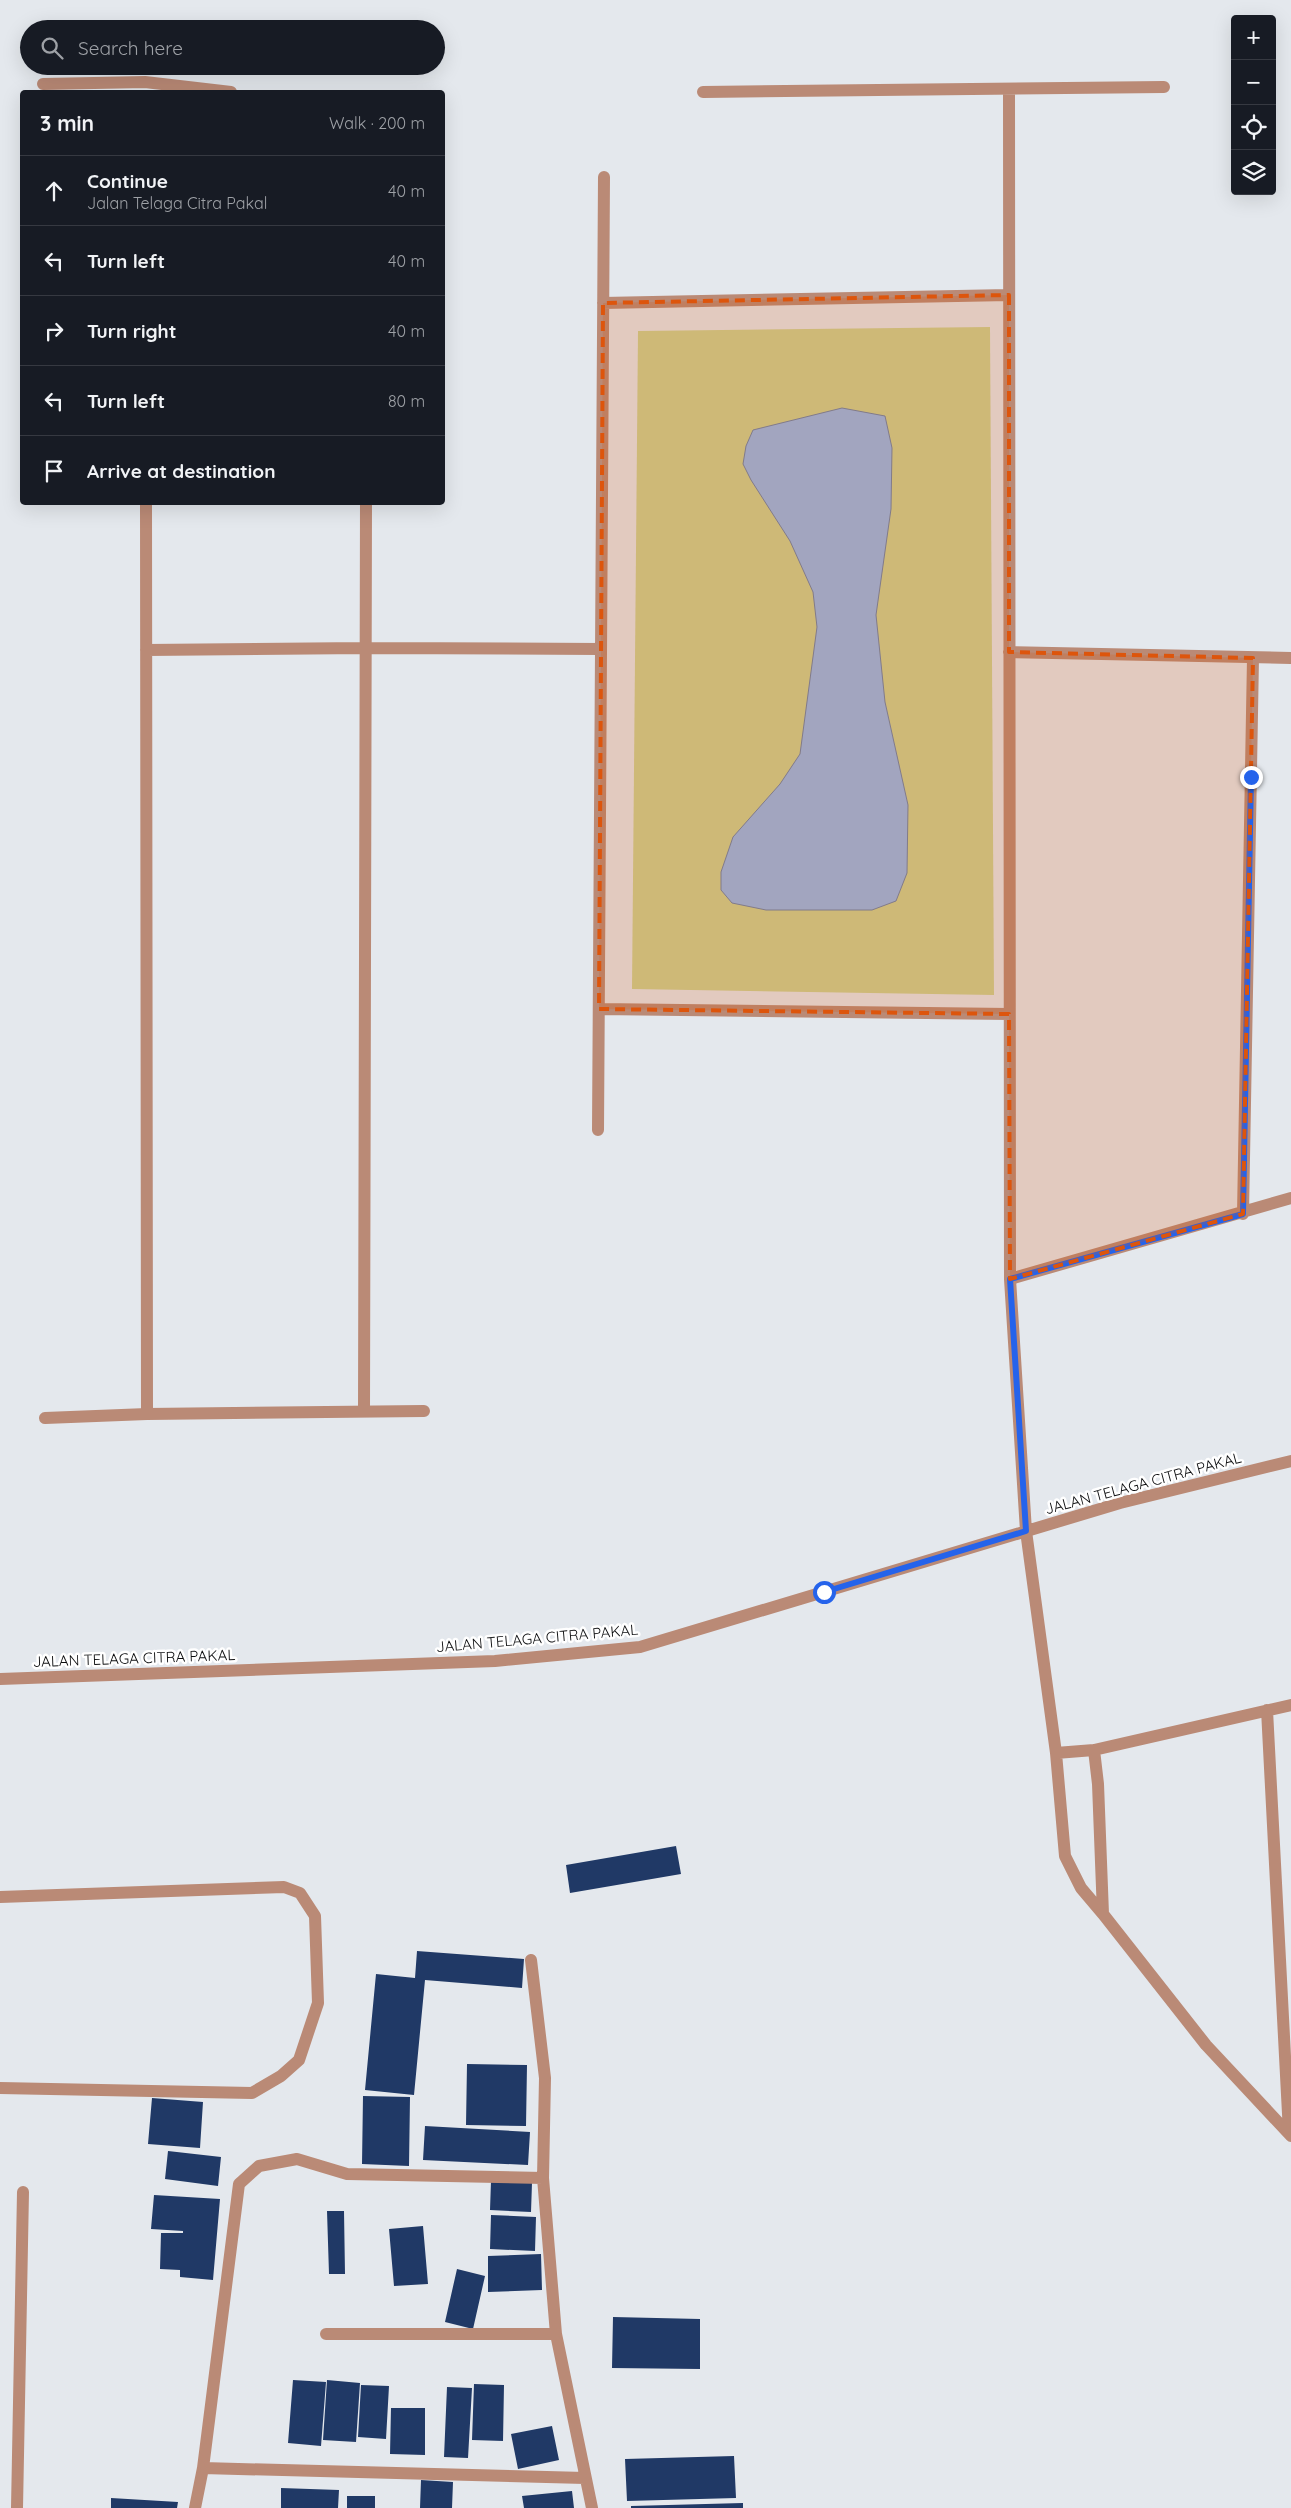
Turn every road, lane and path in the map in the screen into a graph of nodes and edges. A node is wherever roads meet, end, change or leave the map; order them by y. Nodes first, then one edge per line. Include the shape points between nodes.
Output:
1 (43, 84) dead end
2 (145, 87) edge
3 (1164, 87) dead end
4 (1009, 89) junction
5 (197, 90) edge
6 (703, 92) dead end
7 (604, 176) dead end
8 (1009, 296) junction
9 (603, 303) junction
10 (146, 505) edge
11 (366, 505) edge
12 (365, 648) junction
13 (601, 649) junction
14 (146, 650) junction
15 (1009, 652) junction
16 (1253, 658) junction
17 (1291, 658) edge
18 (598, 1009) junction
19 (1009, 1014) junction
20 (598, 1130) dead end
21 (1291, 1198) edge
22 (1243, 1214) junction
23 (1010, 1279) junction
24 (364, 1411) junction
25 (424, 1411) dead end
26 (147, 1414) junction
27 (45, 1418) dead end
28 (1291, 1461) edge
29 (1026, 1531) junction
30 (0, 1679) edge
31 (1291, 1705) edge
32 (1268, 1710) junction
33 (1094, 1750) junction
34 (1056, 1753) junction
35 (0, 1897) edge
36 (1104, 1914) junction
37 (531, 1960) dead end
38 (0, 2088) edge
39 (1290, 2135) edge
40 (544, 2178) junction
41 (22, 2192) dead end
42 (326, 2334) dead end
43 (556, 2334) junction
44 (203, 2468) junction
45 (585, 2478) junction
46 (17, 2508) edge
47 (195, 2508) edge
48 (592, 2508) edge

1 - 2 street
2 - 5 street
3 - 4 street
4 - 6 street
4 - 8 street
7 - 9 street
8 - 9 street
8 - 15 street
9 - 13 street
10 - 14 street
11 - 12 street
12 - 13 street
12 - 14 street
12 - 24 street
13 - 18 street
14 - 26 street
15 - 16 street
15 - 19 street
16 - 17 street
16 - 22 street
18 - 19 street
18 - 20 street
19 - 23 street
21 - 22 street
22 - 23 street
23 - 29 street
24 - 25 street
24 - 26 street
26 - 27 street
28 - 29 street, JALAN TELAGA CITRA PAKAL via 1120,1503
29 - 30 street, JALAN TELAGA CITRA PAKAL via 640,1648 495,1661
29 - 34 street
31 - 32 street
32 - 33 street
32 - 39 street
33 - 34 street
33 - 36 street
34 - 36 street via 1065,1856 1081,1888
35 - 38 street via 284,1887 300,1893 315,1916 318,2003 299,2060 281,2076 252,2093
36 - 39 street via 1206,2045
37 - 40 street via 544,2078
40 - 43 street
40 - 44 street via 347,2174 296,2159 259,2166 239,2184
41 - 46 street
42 - 43 street
43 - 45 street
44 - 45 street
44 - 47 street
45 - 48 street

